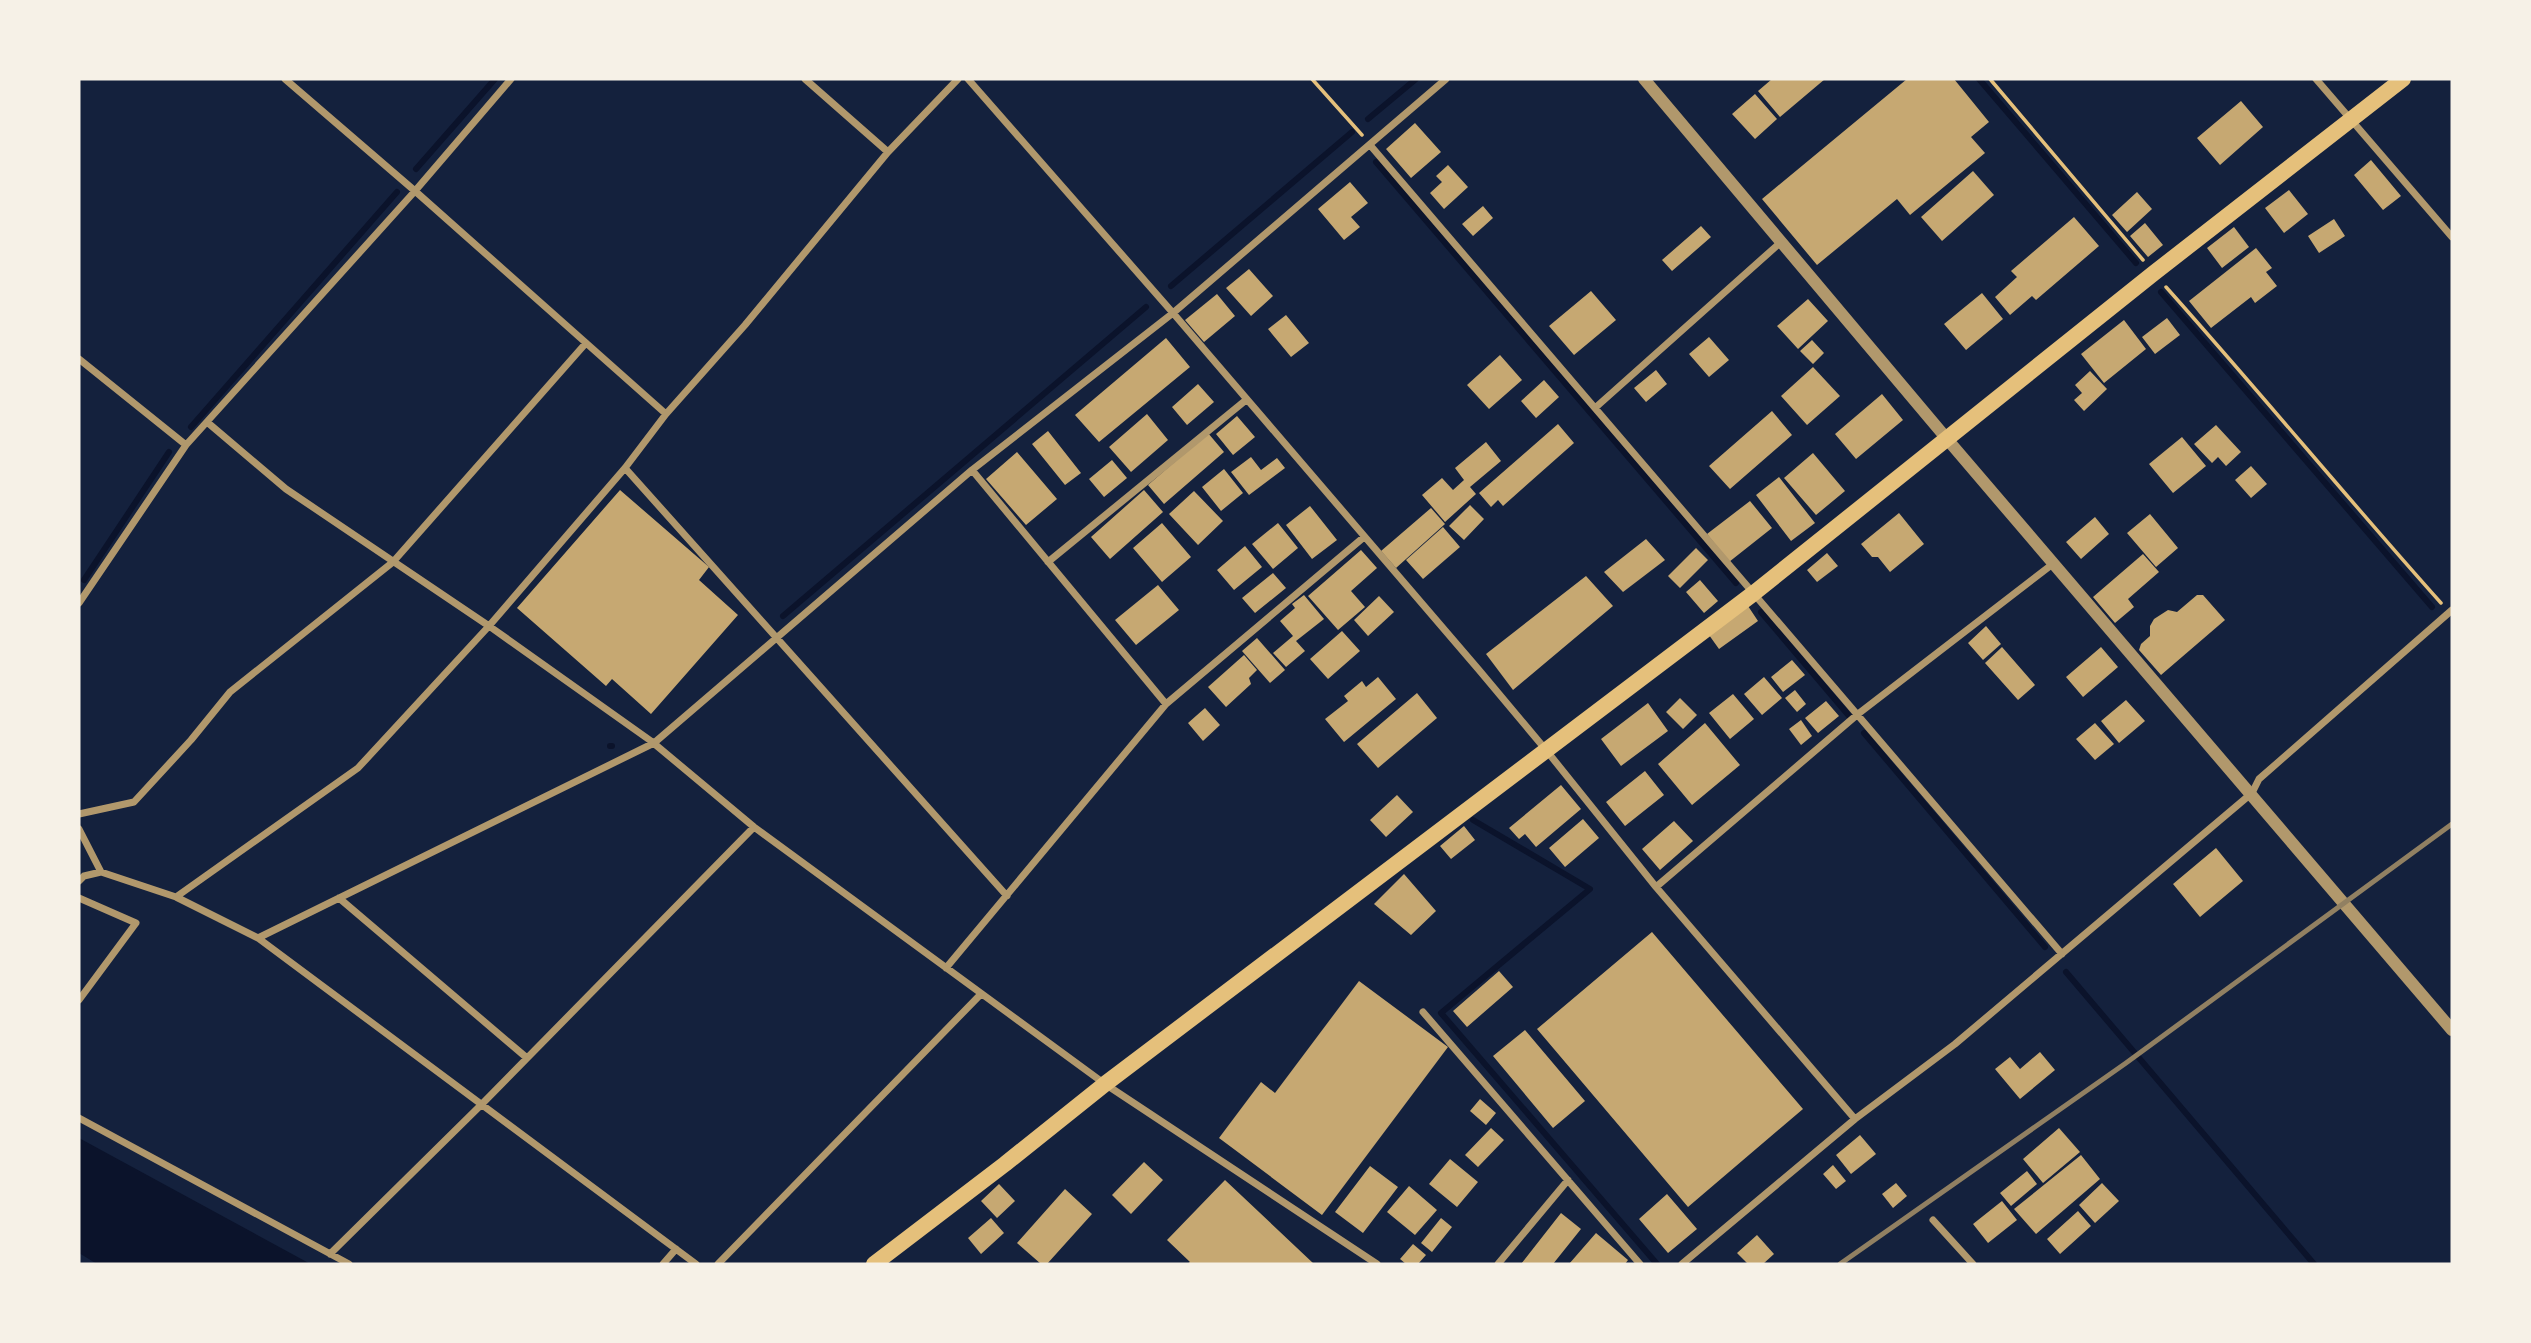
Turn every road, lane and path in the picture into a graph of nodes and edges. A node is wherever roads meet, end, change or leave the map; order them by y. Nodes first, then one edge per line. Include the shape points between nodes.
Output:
1 (285, 79) edge
2 (510, 79) edge
3 (805, 79) edge
4 (958, 79) edge
5 (968, 79) edge
6 (1312, 79) edge
7 (1446, 79) edge
8 (1644, 79) edge
9 (1990, 79) edge
10 (2316, 79) edge
11 (2403, 79) edge
12 (2352, 120) junction
13 (1370, 145) junction
14 (888, 152) junction
15 (415, 191) junction
16 (2452, 237) edge
17 (1781, 242) junction
18 (2154, 273) junction
19 (1173, 313) junction
20 (586, 343) junction
21 (79, 359) edge
22 (1246, 400) junction
23 (1595, 408) junction
24 (666, 414) junction
25 (207, 422) junction
26 (1947, 439) junction
27 (186, 445) junction
28 (625, 468) junction
29 (972, 470) junction
30 (1364, 537) junction
31 (393, 562) junction
32 (1048, 562) junction
33 (2054, 563) junction
34 (1754, 593) junction
35 (79, 601) edge
36 (2451, 611) edge
37 (489, 626) junction
38 (777, 637) junction
39 (1166, 704) junction
40 (1858, 714) junction
41 (654, 743) junction
42 (1546, 750) junction
43 (2252, 793) junction
44 (79, 814) edge
45 (754, 827) junction
46 (79, 829) edge
47 (101, 872) junction
48 (79, 881) edge
49 (1656, 887) junction
50 (1007, 896) junction
51 (176, 897) junction
52 (79, 898) edge
53 (339, 898) junction
54 (2344, 902) joint
55 (258, 938) junction
56 (2062, 954) junction
57 (946, 968) junction
58 (981, 994) junction
59 (79, 1000) edge
60 (1423, 1012) dead end
61 (2452, 1030) edge
62 (527, 1058) junction
63 (1105, 1084) junction
64 (482, 1104) junction
65 (79, 1118) edge
66 (1855, 1119) junction
67 (1568, 1180) junction
68 (1933, 1220) dead end
69 (676, 1250) junction
70 (330, 1254) junction
71 (349, 1264) edge
72 (663, 1264) edge
73 (696, 1264) edge
74 (718, 1264) edge
75 (874, 1264) edge
76 (1377, 1264) edge
77 (1498, 1264) edge
78 (1640, 1264) edge
79 (1682, 1264) edge
80 (1973, 1264) edge

1 - 15 street
2 - 15 street
3 - 14 street
4 - 14 street
5 - 19 street
6 - 13 path
7 - 13 street
8 - 17 street
9 - 18 path
10 - 12 street
11 - 12 highway
12 - 16 street
12 - 18 highway
13 - 19 street
13 - 23 street
14 - 24 street
15 - 20 street
15 - 25 street
17 - 23 street
17 - 26 street
18 - 26 highway
18 - 36 path
19 - 22 street
19 - 29 street
20 - 24 street
20 - 31 street
21 - 27 street
22 - 30 street
22 - 32 street
23 - 34 street
24 - 28 street
25 - 27 street
25 - 31 street via 255,466
26 - 33 street
26 - 34 highway
27 - 35 street
28 - 37 street
28 - 38 street
29 - 32 street
29 - 38 street
30 - 39 street
30 - 42 street
31 - 37 street
31 - 44 street via 230,692 134,802
32 - 39 street
33 - 40 street
33 - 43 street
34 - 40 street
34 - 42 highway
36 - 43 street via 2259,779
37 - 41 street
37 - 51 street via 358,768
38 - 41 street
38 - 50 street
39 - 50 street
40 - 49 street
40 - 56 street
41 - 45 street
41 - 53 street
42 - 49 street
42 - 63 highway
43 - 54 street
43 - 56 street
45 - 57 street
45 - 62 street
46 - 47 street
47 - 48 street
47 - 51 street
49 - 66 street
50 - 57 street
51 - 55 street
52 - 59 street via 136,923
53 - 55 street
53 - 62 street
54 - 61 street
55 - 64 street
56 - 66 street via 1955,1044
57 - 58 street
58 - 63 street
58 - 74 street
60 - 67 street
62 - 64 street
63 - 75 highway
63 - 76 street
64 - 69 street
64 - 70 street
65 - 70 street
66 - 79 street
67 - 77 street
67 - 78 street
68 - 80 street
69 - 72 street
69 - 73 street
70 - 71 street

